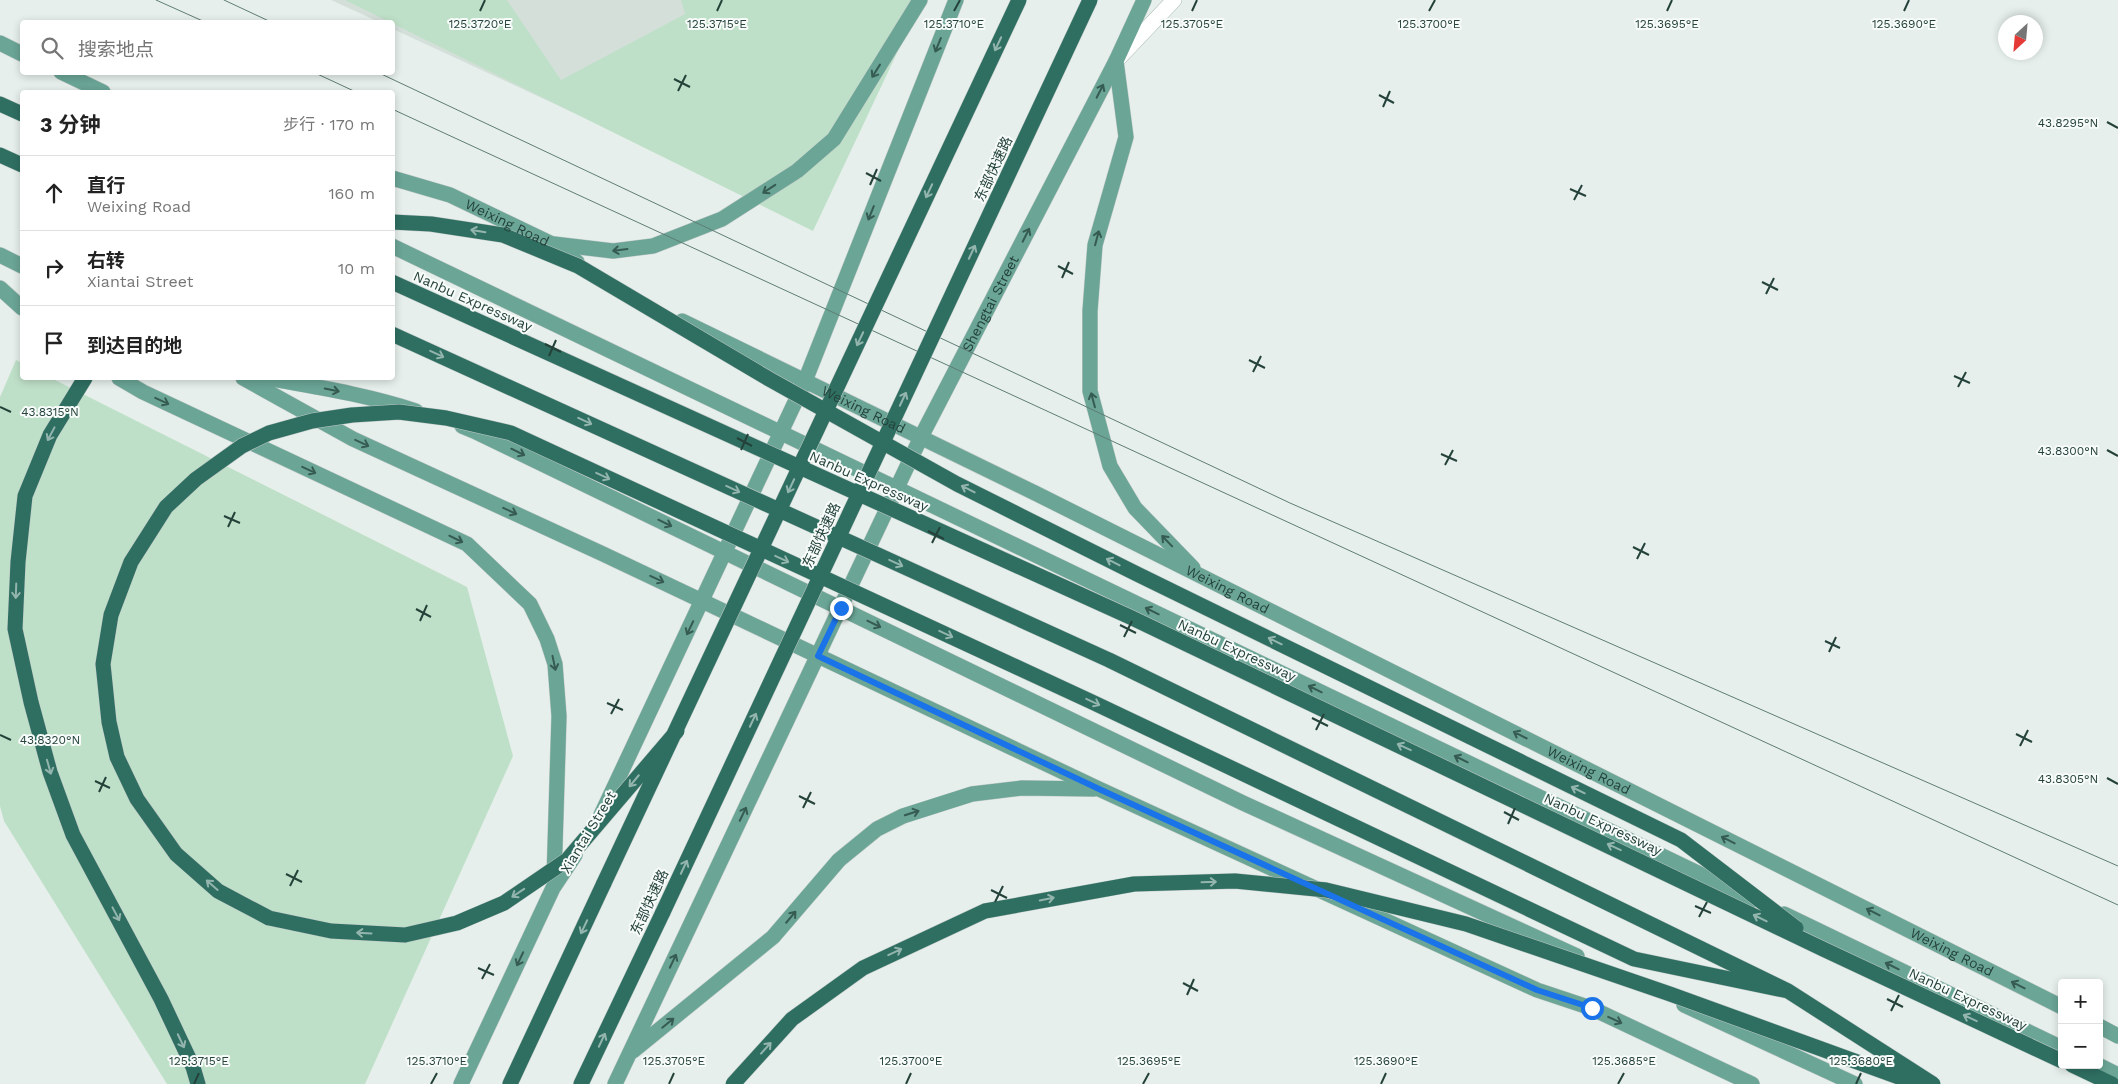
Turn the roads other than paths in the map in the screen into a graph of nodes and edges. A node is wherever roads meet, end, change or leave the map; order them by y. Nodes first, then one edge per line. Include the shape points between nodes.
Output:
1 (920, 0) edge
2 (956, 0) edge
3 (1018, 0) edge
4 (1090, 0) edge
5 (1144, 0) edge
6 (1174, 0) edge
7 (0, 43) edge
8 (20, 53) edge
9 (1116, 61) junction
10 (67, 75) edge
11 (99, 90) edge
12 (0, 104) edge
13 (20, 113) edge
14 (0, 155) edge
15 (20, 164) edge
16 (395, 179) edge
17 (395, 222) edge
18 (550, 243) junction
19 (395, 247) edge
20 (0, 255) edge
21 (20, 265) edge
22 (395, 283) edge
23 (0, 288) edge
24 (20, 306) edge
25 (395, 335) edge
26 (84, 380) edge
27 (122, 380) edge
28 (247, 380) edge
29 (278, 380) edge
30 (805, 381) junction
31 (781, 432) junction
32 (921, 437) junction
33 (897, 489) junction
34 (726, 552) junction
35 (1201, 576) junction
36 (702, 601) junction
37 (841, 608) junction
38 (818, 656) junction
39 (677, 731) junction
40 (1099, 789) junction
41 (554, 888) junction
42 (1823, 949) junction
43 (1788, 991) junction
44 (2058, 1005) edge
45 (2103, 1028) edge
46 (2118, 1036) edge
47 (2058, 1046) edge
48 (630, 1054) junction
49 (2058, 1058) edge
50 (2103, 1068) edge
51 (2080, 1069) edge
52 (2118, 1075) edge
53 (198, 1084) edge
54 (461, 1084) edge
55 (510, 1084) edge
56 (581, 1084) edge
57 (615, 1084) edge
58 (733, 1084) edge
59 (1752, 1084) edge
60 (1855, 1084) edge
61 (1918, 1084) edge
62 (1933, 1084) edge
63 (2112, 1084) edge

1 -> 18 main road via 834,139 797,171 722,219 653,246 613,252
2 -> 30 main road
3 -> 39 highway, bridge
56 -> 4 highway, 东部快速路, bridge
5 - 9 main road, Shengtai Street
6 - 9 street
7 - 8 main road
32 -> 9 main road, Shengtai Street
35 -> 9 main road via 1135,508 1110,466 1090,391 1090,310 1095,244 1126,137
10 - 11 main road
12 - 13 highway
14 - 15 highway
16 - 18 main road, Weixing Road via 450,195
42 -> 17 highway, bridge via 1681,840 957,484 769,379 578,266 503,235
18 - 30 main road, Weixing Road via 608,284
19 - 31 main road
20 - 21 main road
42 -> 22 highway, Nanbu Expressway, bridge via 1130,617
23 - 24 main road
25 -> 43 highway, bridge via 1100,656
26 -> 53 highway via 50,435 25,496 15,629 50,772 73,835 161,999
27 -> 41 main road via 466,544 530,604 547,639 556,673 559,716
28 -> 36 main road via 353,439
29 -> 34 main road via 396,404 474,430
30 - 31 main road
30 - 32 main road, Weixing Road
31 - 33 main road
31 - 34 main road
32 - 33 main road, Shengtai Street
32 - 35 main road, Weixing Road
33 - 37 main road, Shengtai Street
47 -> 33 main road
34 - 36 main road, Xiantai Street
34 - 37 main road
44 -> 35 main road, Weixing Road
36 - 38 main road
36 -> 41 main road, Xiantai Street via 606,807
37 - 38 main road
37 -> 60 main road via 1243,803
38 - 40 main road
48 -> 38 main road
39 -> 43 highway, bridge via 566,860 504,903 457,923 404,935 331,931 269,918 218,891 176,854 137,799 117,757 109,722 103,664 111,615 131,562 166,507 196,479 242,446 269,433 312,421 352,415 399,412 446,418 511,434 1092,702 1634,960
39 -> 55 highway, bridge
48 -> 40 main road via 773,937 839,860 877,829 903,816 972,794 1022,788
40 -> 59 main road via 1537,990 1592,1008
41 -> 54 main road, Xiantai Street
49 -> 42 highway, Nanbu Expressway, bridge
43 - 62 highway, bridge
45 - 46 main road
48 - 57 main road
50 - 52 main road
51 - 63 highway
58 -> 61 highway, bridge via 792,1018 862,968 985,911 1134,884 1235,881 1326,890 1466,924

